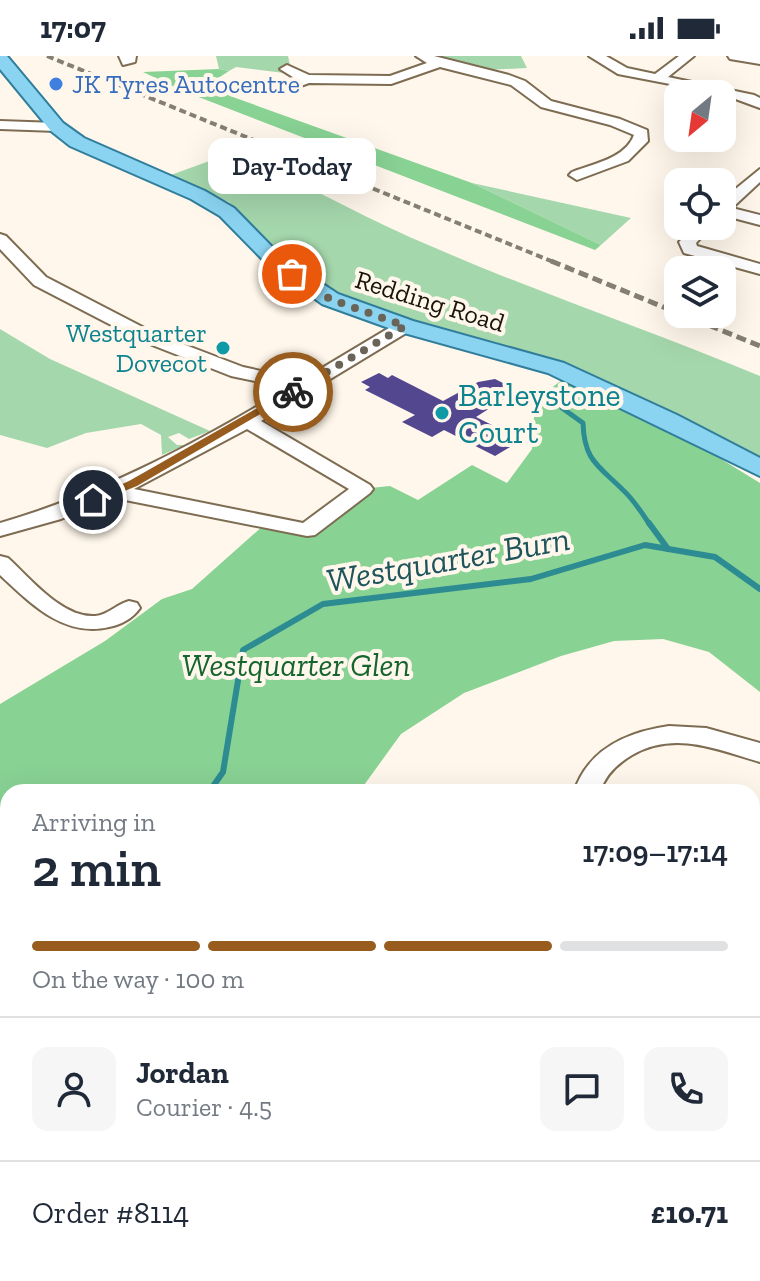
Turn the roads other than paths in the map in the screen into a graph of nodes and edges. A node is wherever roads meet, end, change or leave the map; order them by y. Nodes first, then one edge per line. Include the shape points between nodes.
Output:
1 (423, 56) edge
2 (596, 56) edge
3 (687, 56) edge
4 (735, 56) edge
5 (0, 58) edge
6 (760, 60) edge
7 (439, 63) junction
8 (287, 69) dead end
9 (658, 78) junction
10 (307, 79) junction
11 (284, 88) dead end
12 (756, 99) edge
13 (0, 125) edge
14 (57, 127) junction
15 (760, 174) edge
16 (577, 175) dead end
17 (736, 196) edge
18 (736, 213) edge
19 (760, 220) edge
20 (0, 239) edge
21 (689, 240) edge
22 (760, 269) edge
23 (405, 326) junction
24 (303, 386) junction
25 (245, 420) junction
26 (760, 468) edge
27 (114, 491) junction
28 (0, 530) edge
29 (0, 563) edge
30 (129, 608) dead end
31 (760, 753) edge
32 (590, 784) edge

1 - 7 street
2 - 9 street via 623,71
3 - 9 street
4 - 6 street
5 - 14 main road, Redding Road
7 - 10 street via 391,80
7 - 16 street via 504,78 528,88 546,104 642,133 641,141 623,158
8 - 10 street
9 - 12 street
10 - 11 street
13 - 14 street
14 - 23 main road, Redding Road via 77,142 227,212 275,261 330,299
15 - 17 street
18 - 19 street
20 - 24 street via 40,281 148,337 238,372
21 - 22 street via 690,249
23 - 24 street
23 - 26 main road, Redding Road via 556,368
24 - 25 street
25 - 27 street
25 - 27 street via 363,489 307,530
27 - 28 street via 50,518
29 - 30 street via 59,615 91,623 116,620
31 - 32 street via 699,734 671,734 624,748 595,772

